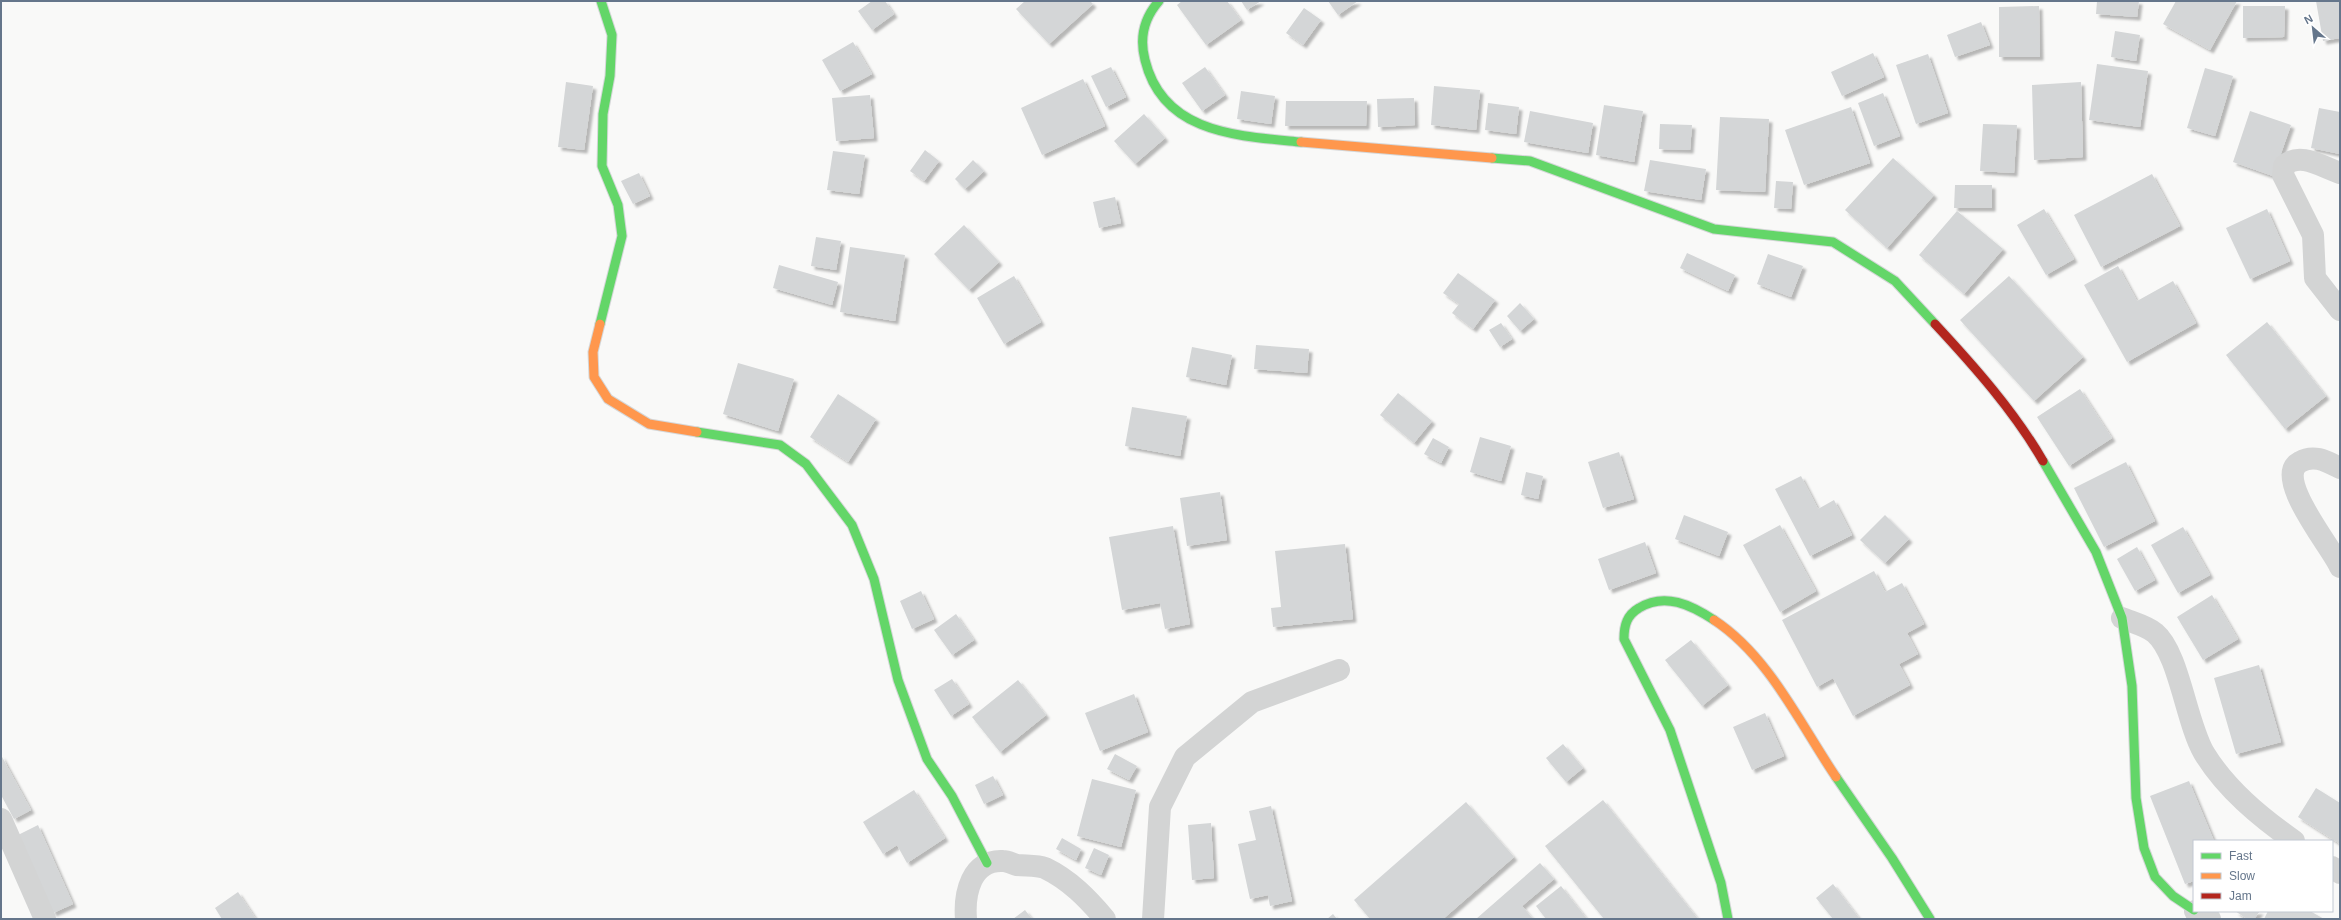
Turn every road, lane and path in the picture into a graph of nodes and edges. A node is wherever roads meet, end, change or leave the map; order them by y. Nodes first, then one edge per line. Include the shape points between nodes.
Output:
1 (601, 1) edge
2 (1159, 1) edge
3 (2340, 173) edge
4 (2340, 310) edge
5 (2340, 468) edge
6 (2340, 568) edge
7 (2122, 618) junction
8 (1339, 670) dead end
9 (1, 819) edge
10 (2293, 840) edge
11 (986, 863) junction
12 (2193, 910) edge
13 (2197, 912) edge
14 (45, 919) edge
15 (966, 919) edge
16 (1106, 919) edge
17 (1153, 919) edge
18 (1728, 919) edge
19 (1930, 919) edge
20 (2210, 919) edge

1 - 11 street via 612,35 610,76 603,114 602,166 618,205 622,236 593,352 594,377 608,398 648,424 780,445 806,464 852,525 874,579 902,692 927,759 952,796
2 - 7 street via 1154,5 1145,24 1142,49 1151,81 1169,106 1196,121 1235,136 1530,161 1714,229 1833,242 1895,281 1960,351 2028,435 2096,552
3 - 4 street via 2299,158 2284,166 2283,175 2313,235 2315,278
5 - 6 street via 2320,458 2306,459 2297,464 2293,473 2298,500
7 - 10 street via 2155,633 2170,656 2189,718 2204,752 2224,782 2270,824
7 - 12 street via 2132,686 2136,798 2144,848 2156,877 2173,896
8 - 17 street via 1252,702 1185,757 1160,807
9 - 14 street
11 - 15 street via 978,869 972,879 966,898
11 - 16 street via 1003,861 1044,868 1083,893
13 - 20 street
18 - 19 street via 1721,884 1670,730 1624,639 1623,624 1632,613 1648,602 1679,601 1703,613 1736,637 1768,673 1914,890

